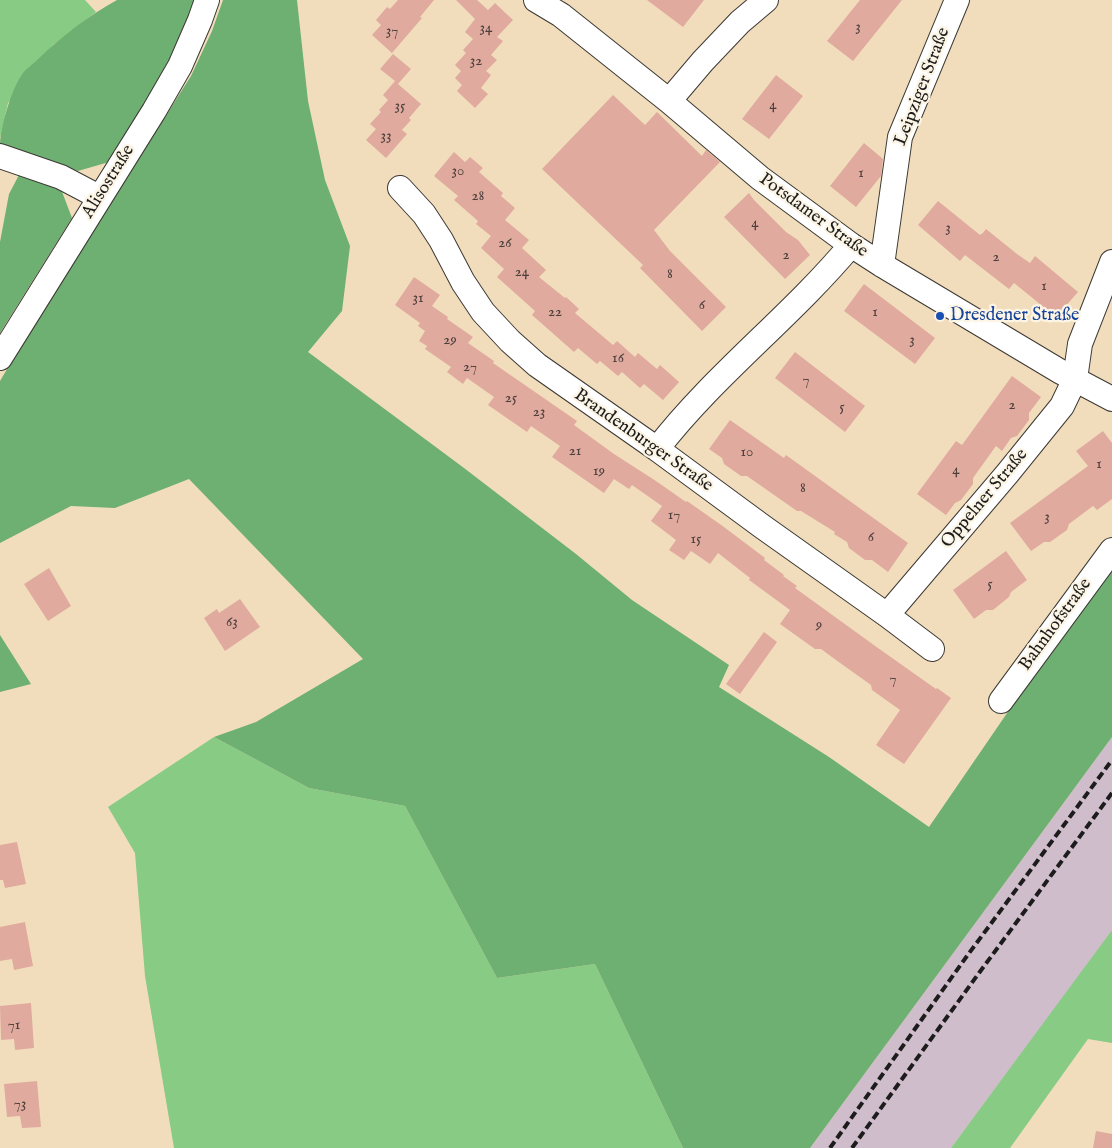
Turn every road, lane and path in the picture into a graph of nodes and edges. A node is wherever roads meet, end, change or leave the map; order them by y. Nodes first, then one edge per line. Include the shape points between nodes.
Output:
1 (208, 0) edge
2 (536, 0) edge
3 (766, 0) edge
4 (957, 0) edge
5 (670, 101) junction
6 (0, 156) edge
7 (400, 188) dead end
8 (99, 197) junction
9 (850, 245) junction
10 (1112, 262) edge
11 (882, 265) junction
12 (0, 358) edge
13 (1075, 379) junction
14 (1112, 399) edge
15 (658, 449) junction
16 (1112, 550) edge
17 (887, 615) junction
18 (932, 649) dead end
19 (1001, 701) dead end

1 - 8 street, Alisostraße via 180,66
2 - 5 street, Potsdamer Straße
3 - 5 street via 740,22
4 - 11 street, Leipziger Straße via 900,137
5 - 9 street, Potsdamer Straße via 760,178
6 - 8 street via 61,177
7 - 15 street, Brandenburger Straße via 424,214 483,312 510,341 537,365
8 - 12 street, Alisostraße
9 - 11 street, Potsdamer Straße
9 - 15 street via 832,268 674,427
10 - 13 street, Oppelner Straße via 1080,344
11 - 13 street, Potsdamer Straße
13 - 14 street, Potsdamer Straße
13 - 17 street, Oppelner Straße via 1062,406
15 - 17 street, Brandenburger Straße
16 - 19 street, Bahnhofstraße
17 - 18 street, Brandenburger Straße

